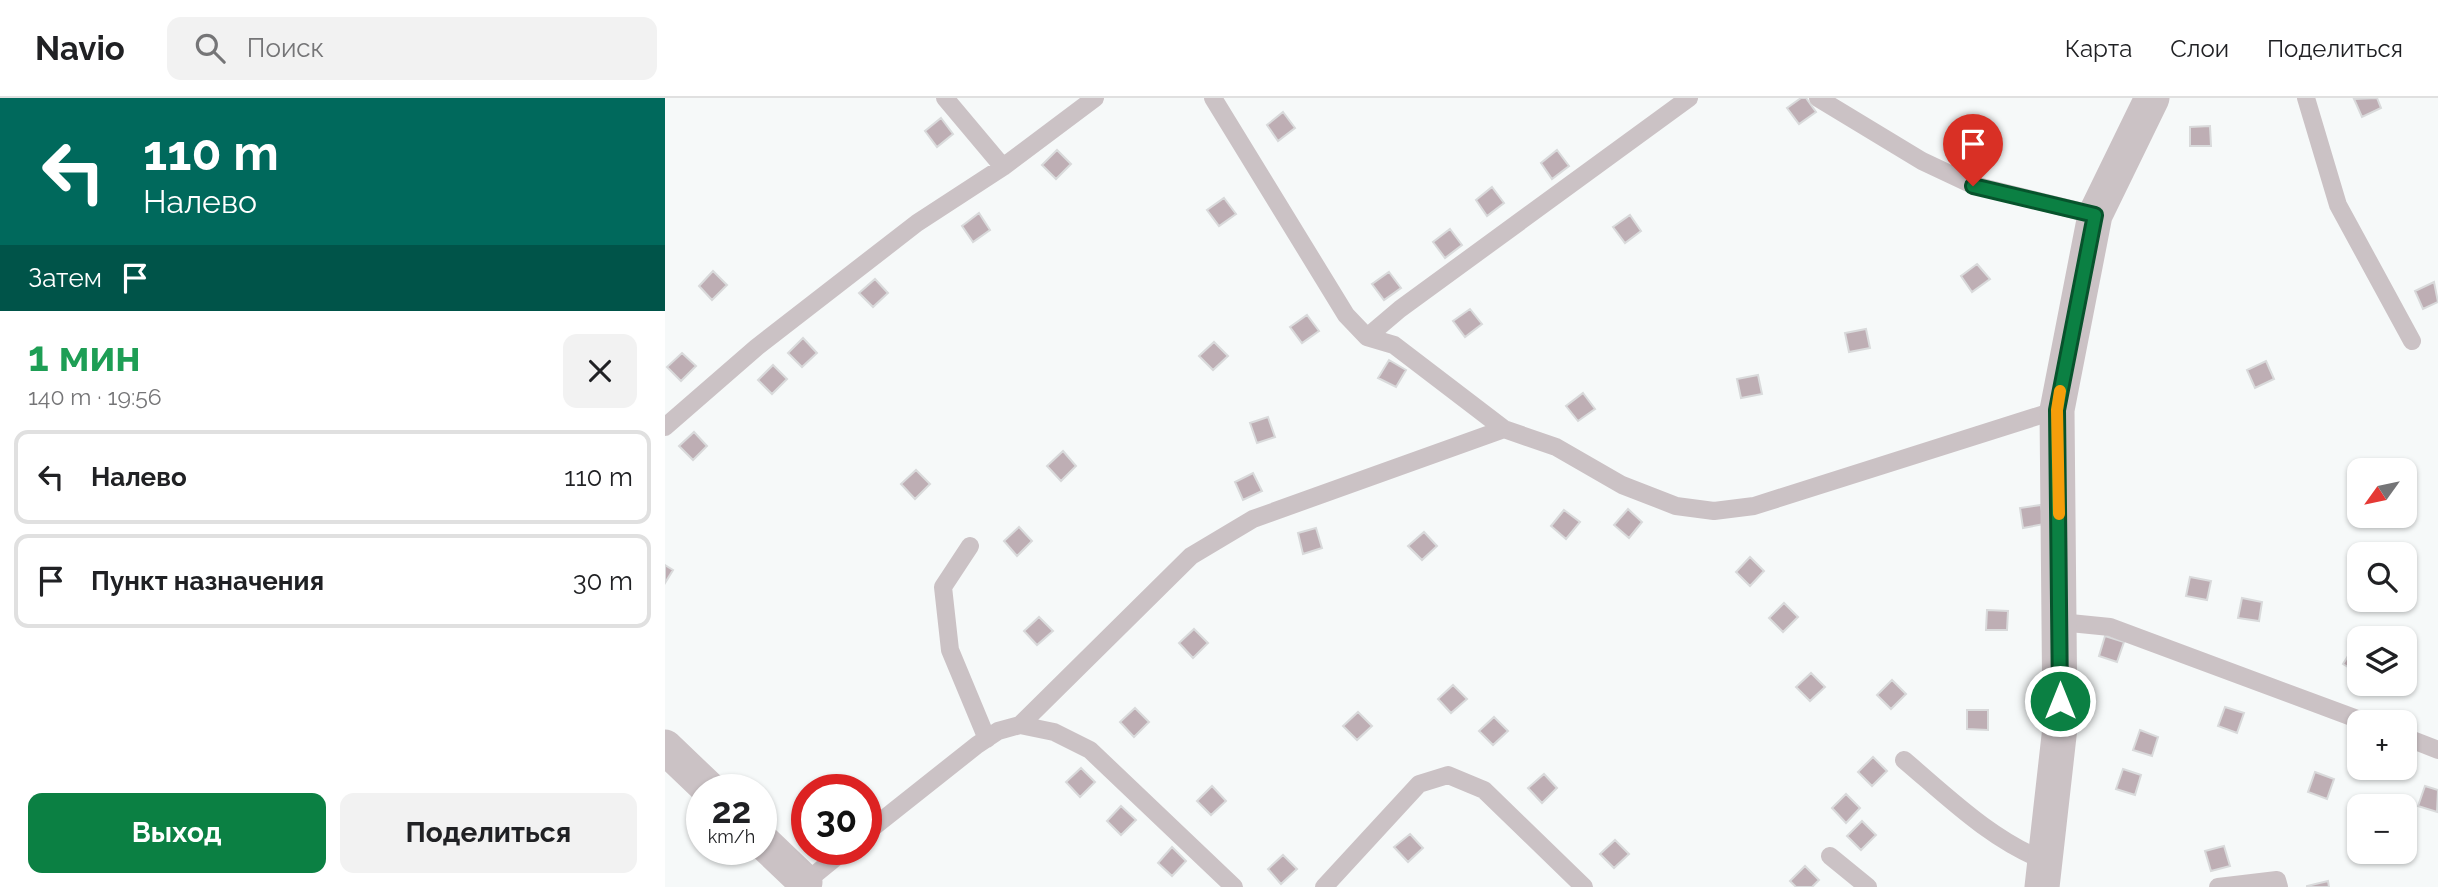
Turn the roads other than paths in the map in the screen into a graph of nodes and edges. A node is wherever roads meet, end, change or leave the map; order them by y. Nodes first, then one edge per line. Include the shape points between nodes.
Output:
1 (945, 98) edge
2 (1095, 98) edge
3 (1213, 98) edge
4 (1689, 98) edge
5 (1818, 98) edge
6 (2152, 98) edge
7 (2306, 98) edge
8 (1003, 167) junction
9 (2095, 215) junction
10 (1367, 337) junction
11 (2412, 341) dead end
12 (2057, 410) junction
13 (665, 427) edge
14 (1504, 429) junction
15 (971, 546) dead end
16 (2060, 622) junction
17 (2347, 715) edge
18 (1020, 725) junction
19 (987, 738) junction
20 (2417, 742) edge
21 (665, 747) edge
22 (2438, 750) edge
23 (1904, 760) dead end
24 (693, 774) edge
25 (882, 820) edge
26 (1830, 856) dead end
27 (777, 858) edge
28 (826, 865) edge
29 (2044, 874) edge
30 (802, 885) edge
31 (1234, 887) edge
32 (1324, 887) edge
33 (1584, 887) edge
34 (1868, 887) edge
35 (2218, 887) edge
36 (2279, 887) edge

1 - 8 lane
2 - 8 lane
3 - 10 lane via 1346,315
4 - 10 lane
5 - 9 lane via 1973,186
6 - 9 street
7 - 11 lane via 2338,205
8 - 13 lane via 896,240 757,347
9 - 12 street
10 - 14 lane via 1394,345
12 - 14 lane via 1754,506 1714,511 1677,506 1643,494 1556,447
12 - 16 street
14 - 18 lane via 1253,519 1219,538 1191,556
15 - 19 lane via 943,587 950,650
16 - 17 lane via 2111,627
16 - 29 street via 2060,727
18 - 19 lane
18 - 31 lane via 1054,732 1090,750
19 - 25 lane
20 - 22 lane
21 - 24 street
23 - 29 lane
26 - 34 lane
27 - 30 street
28 - 30 lane
32 - 33 lane via 1419,784 1448,775 1484,790
35 - 36 lane via 2277,880

